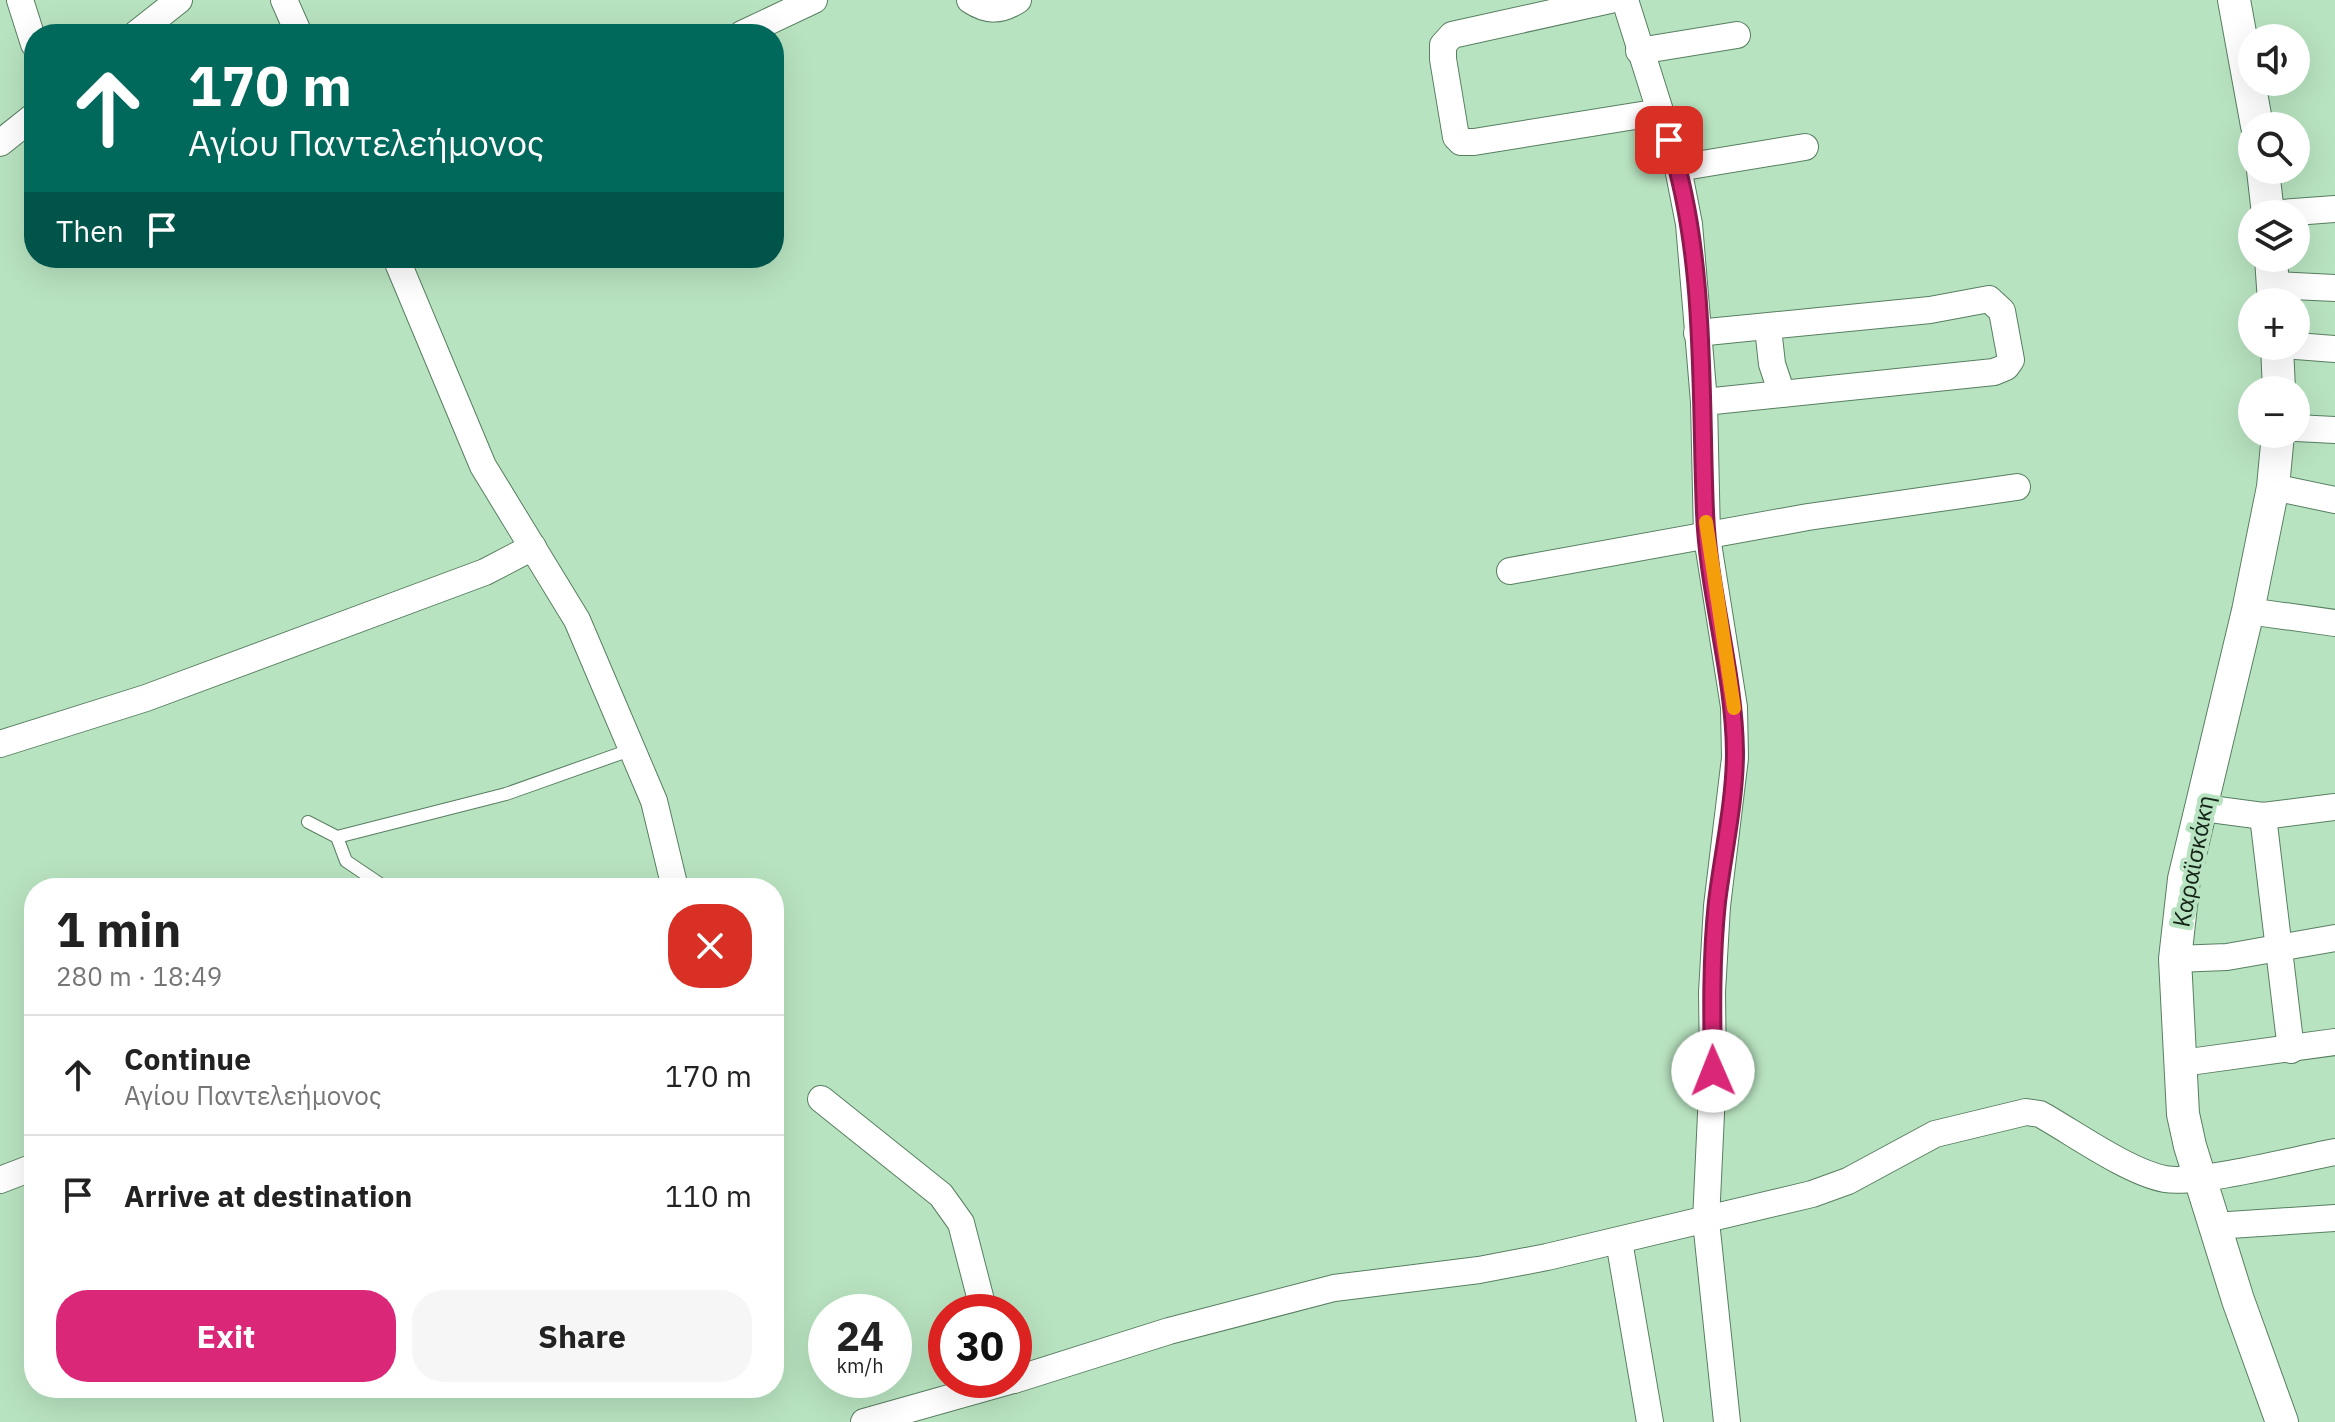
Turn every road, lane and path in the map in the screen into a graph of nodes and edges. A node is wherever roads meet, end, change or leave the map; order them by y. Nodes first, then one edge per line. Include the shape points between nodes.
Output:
1 (20, 0) edge
2 (179, 0) edge
3 (284, 0) edge
4 (814, 0) edge
5 (970, 0) edge
6 (1018, 0) edge
7 (1610, 0) edge
8 (1625, 0) edge
9 (2234, 0) edge
10 (28, 24) edge
11 (149, 24) edge
12 (295, 24) edge
13 (763, 24) edge
14 (1737, 35) dead end
15 (1639, 51) junction
16 (1660, 112) junction
17 (2254, 112) edge
18 (24, 124) edge
19 (0, 143) edge
20 (1805, 147) dead end
21 (1678, 168) junction
22 (2335, 209) edge
23 (2310, 211) edge
24 (400, 268) edge
25 (2273, 282) edge
26 (2335, 288) edge
27 (1768, 328) junction
28 (1697, 333) junction
29 (2310, 347) edge
30 (2335, 349) edge
31 (1782, 394) junction
32 (1704, 402) junction
33 (2310, 429) edge
34 (2335, 430) edge
35 (2277, 448) edge
36 (2017, 487) dead end
37 (2273, 487) junction
38 (2335, 500) edge
39 (1707, 537) junction
40 (533, 547) junction
41 (1510, 571) dead end
42 (2248, 611) junction
43 (2335, 623) edge
44 (0, 744) edge
45 (633, 749) junction
46 (2335, 807) edge
47 (2203, 808) junction
48 (2263, 816) junction
49 (308, 822) dead end
50 (337, 837) junction
51 (371, 878) edge
52 (673, 878) edge
53 (2335, 938) edge
54 (2277, 949) junction
55 (2175, 959) junction
56 (2335, 1042) edge
57 (2291, 1050) junction
58 (2182, 1063) junction
59 (821, 1099) dead end
60 (2335, 1152) edge
61 (24, 1171) edge
62 (2200, 1177) junction
63 (0, 1180) edge
64 (2335, 1218) edge
65 (1706, 1221) junction
66 (2214, 1226) junction
67 (1619, 1241) junction
68 (979, 1294) edge
69 (1032, 1374) edge
70 (948, 1398) edge
71 (864, 1422) edge
72 (1650, 1422) edge
73 (1727, 1422) edge
74 (2282, 1422) edge

1 - 10 street
2 - 11 street
3 - 12 street
4 - 13 street
5 - 6 street via 982,8 1002,10
7 - 16 street via 1452,35 1443,45 1443,59 1456,137 1474,142
8 - 15 street
9 - 17 street
14 - 15 street
15 - 16 street
16 - 21 street
18 - 19 street
20 - 21 street
21 - 28 street via 1689,224
22 - 23 street
24 - 40 street via 483,466
25 - 26 street
27 - 28 street
27 - 31 street
27 - 31 street via 1989,299 2002,311 2011,360 1994,372
28 - 32 street
29 - 30 street
31 - 32 street
32 - 39 street
33 - 34 street
35 - 37 street, Καραϊσκάκη
36 - 39 street
37 - 38 street
37 - 42 street, Καραϊσκάκη
39 - 41 street
39 - 65 street via 1734,707 1735,758 1717,906
40 - 44 street via 485,572 146,698
40 - 45 street via 577,620
42 - 43 street
42 - 47 street, Καραϊσκάκη
45 - 50 lane via 506,794
45 - 52 street via 654,801
46 - 48 street
47 - 48 street
47 - 55 street, Καραϊσκάκη via 2184,879
48 - 54 street
49 - 50 lane
50 - 51 lane via 346,861
53 - 54 street
54 - 55 street
54 - 57 street
55 - 58 street, Καραϊσκάκη
56 - 57 street
57 - 58 street
58 - 62 street, Καραϊσκάκη via 2183,1114
59 - 68 street via 941,1195 961,1223
60 - 62 street
61 - 63 street
62 - 65 street via 2166,1179 2040,1114 2026,1112 1935,1134 1848,1181 1812,1194
62 - 66 street, Καραϊσκάκη
64 - 66 street
65 - 67 street
65 - 73 street
66 - 74 street, Καραϊσκάκη
67 - 69 street via 1479,1270 1334,1288
67 - 72 street
70 - 71 street

